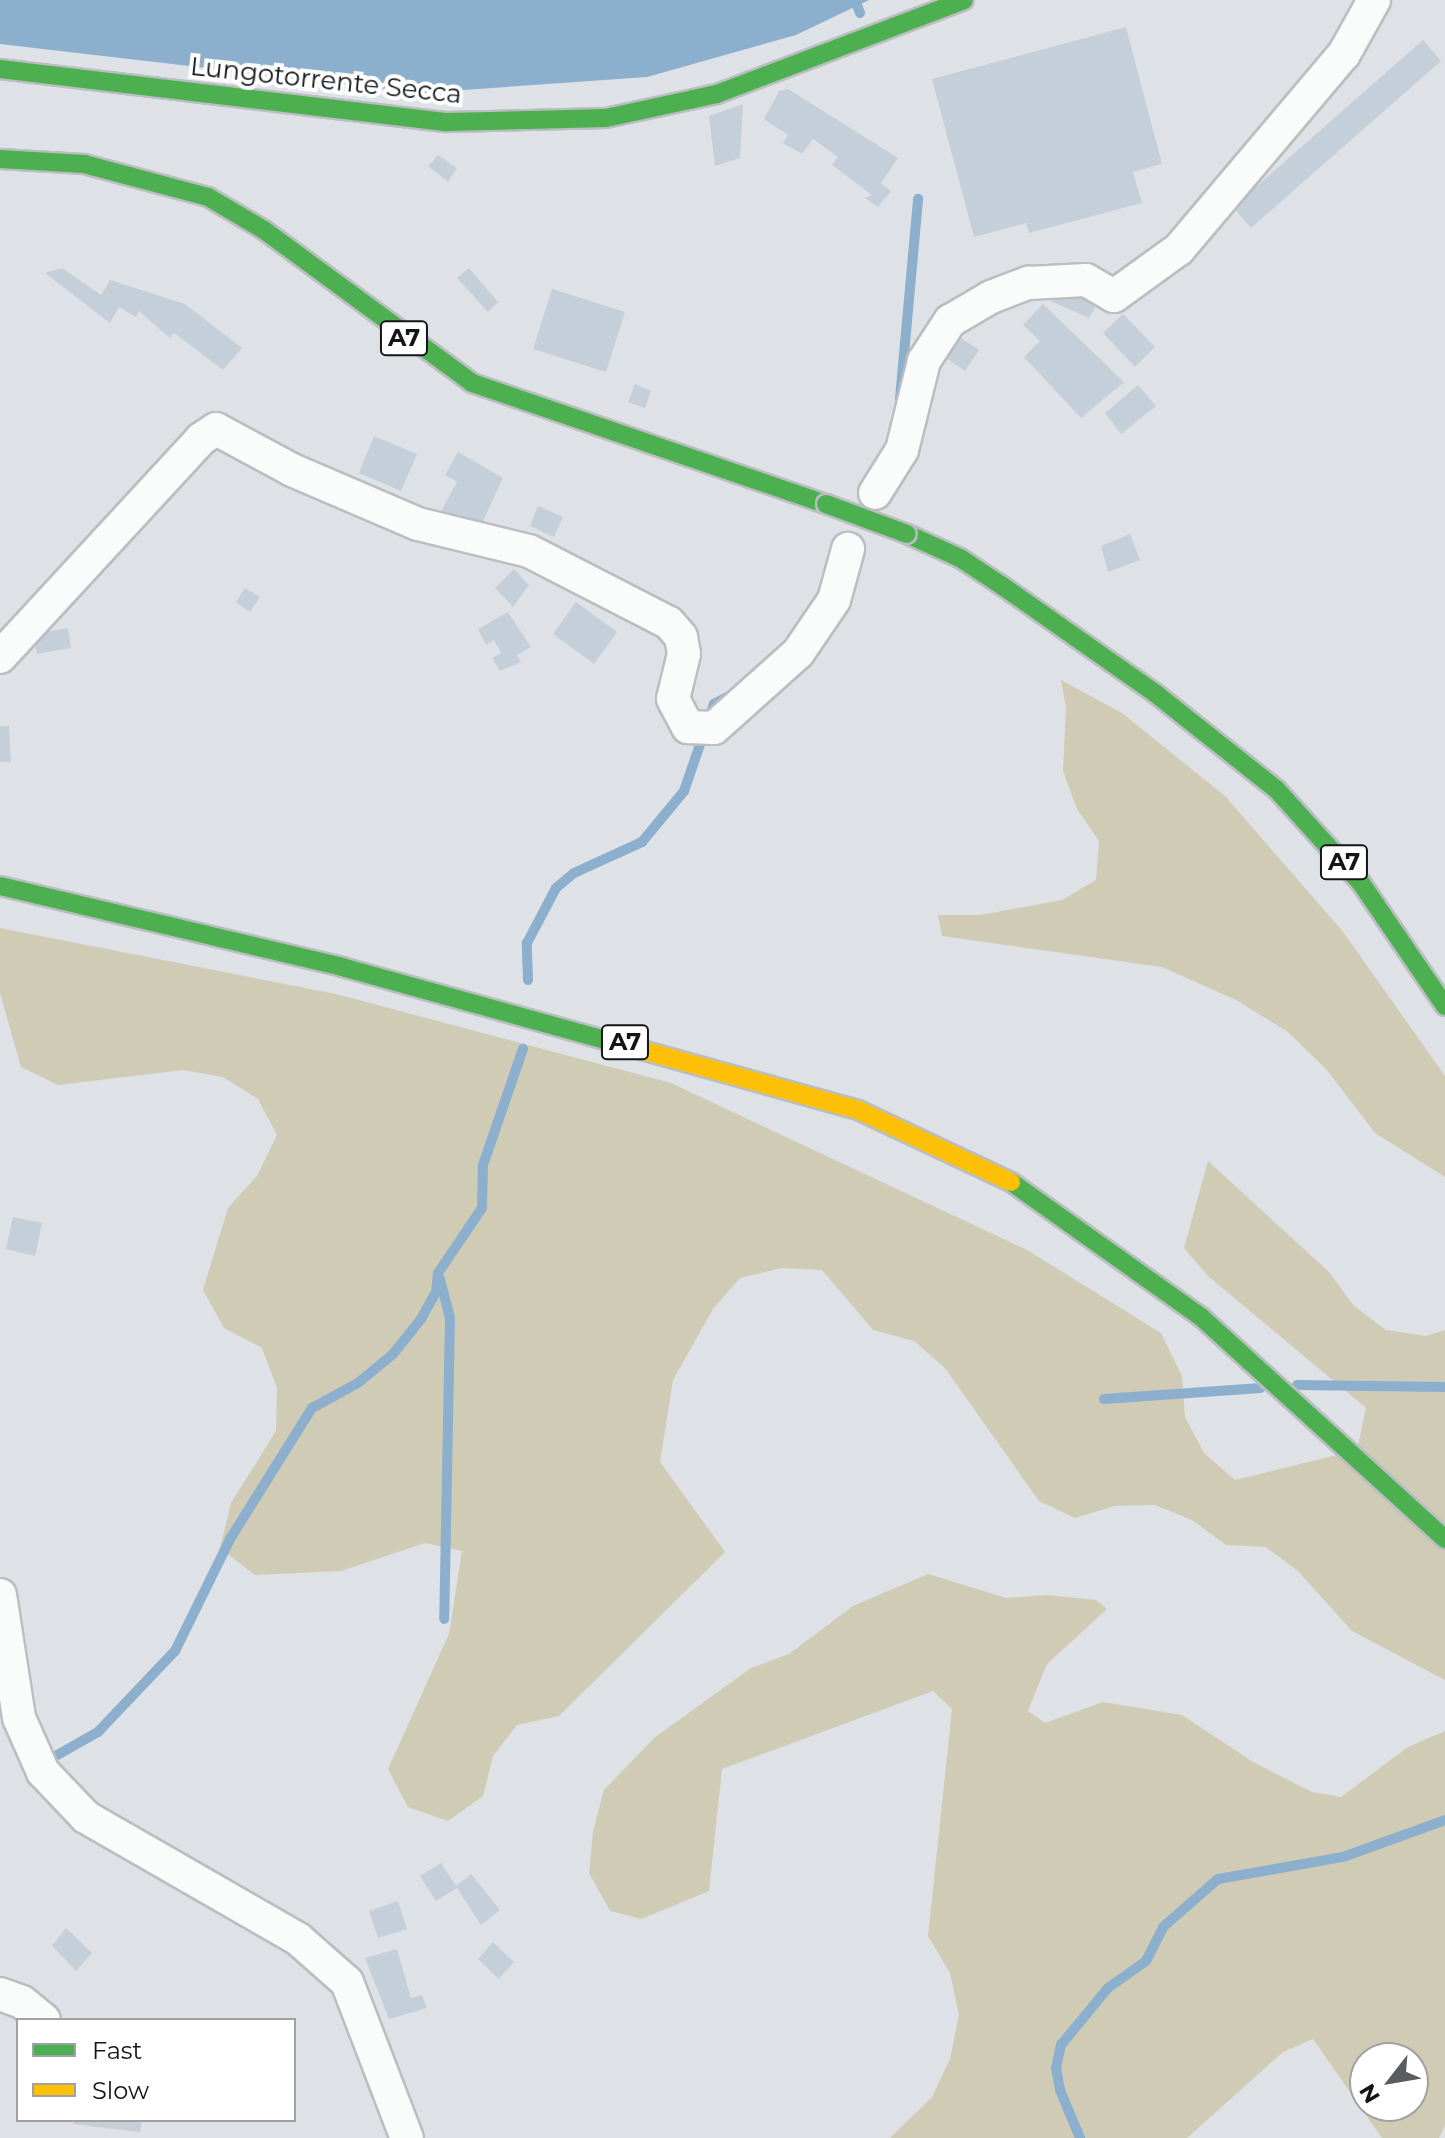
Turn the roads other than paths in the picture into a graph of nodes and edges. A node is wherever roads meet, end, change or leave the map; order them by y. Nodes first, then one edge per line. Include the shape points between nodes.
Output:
1 (964, 0) edge
2 (1374, 0) edge
3 (0, 69) edge
4 (0, 159) edge
5 (875, 493) dead end
6 (848, 549) dead end
7 (0, 657) edge
8 (0, 886) edge
9 (1445, 1006) edge
10 (1445, 1539) edge
11 (0, 1595) edge
12 (0, 1994) edge
13 (42, 2018) edge
14 (407, 2138) edge

1 - 3 main road, Lungotorrente Secca via 717,94 606,118 447,122
2 - 5 street via 1344,54 1179,249 1114,296 1086,280 1028,283 950,321 924,361 902,450
4 - 9 main road, A7, bridge via 84,164 208,197 264,230 472,383 826,504 960,558 1217,741 1313,826 1361,883
6 - 7 street via 834,600 798,653 714,728 688,727 673,699 684,654 681,637 669,623 529,551 418,524 292,470 216,429 201,439
8 - 10 main road, A7 via 342,967 858,1110 1010,1181 1201,1317
11 - 14 street via 19,1718 43,1772 86,1817 298,1939 347,1982
12 - 13 street via 22,2002

